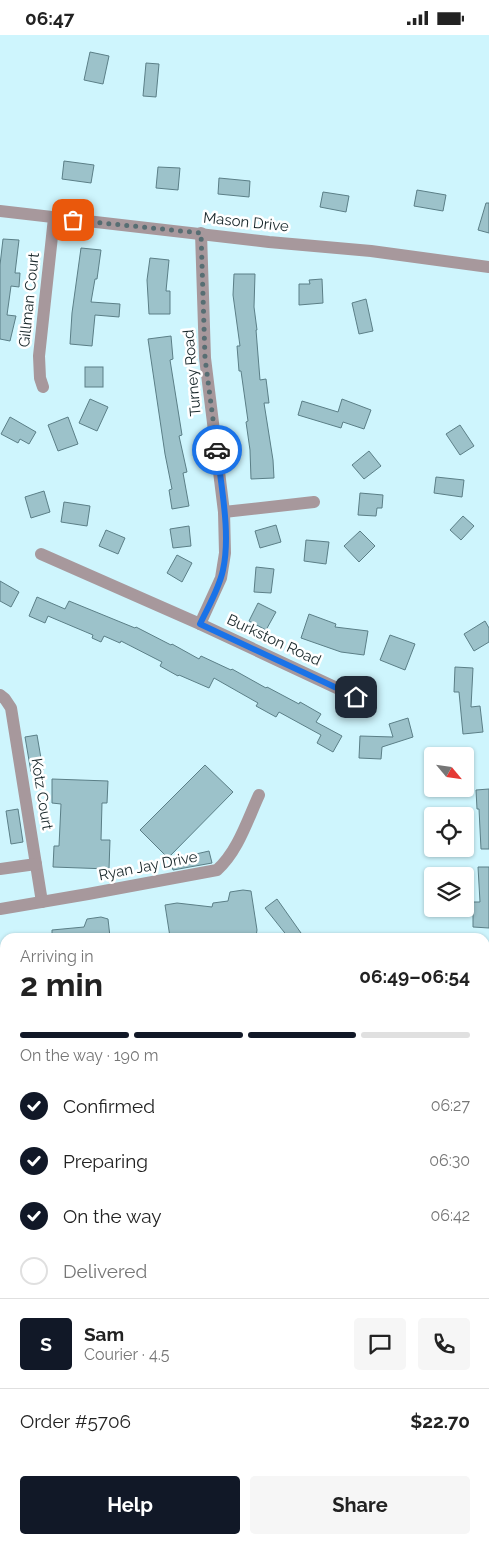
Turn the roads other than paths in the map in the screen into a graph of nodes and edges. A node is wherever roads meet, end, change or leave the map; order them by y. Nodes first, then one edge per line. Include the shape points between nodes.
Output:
1 (0, 211) edge
2 (54, 218) junction
3 (201, 233) junction
4 (489, 267) edge
5 (43, 387) dead end
6 (314, 502) dead end
7 (224, 512) junction
8 (41, 554) dead end
9 (200, 624) junction
10 (0, 695) edge
11 (356, 697) dead end
12 (259, 795) dead end
13 (36, 864) junction
14 (0, 869) edge
15 (42, 901) junction
16 (0, 909) edge

1 - 2 street, Mason Drive
2 - 3 street, Mason Drive
2 - 5 street, Gillman Court via 39,356
3 - 4 street, Mason Drive
3 - 7 street, Turney Road via 205,358
6 - 7 street
7 - 9 street, Turney Road via 223,570
8 - 9 street, Burkston Road
9 - 11 street, Burkston Road
10 - 13 street, Kotz Court via 11,708
12 - 15 street, Ryan Jay Drive via 236,846 217,870
13 - 14 street
13 - 15 street, Kotz Court
15 - 16 street, Ryan Jay Drive

